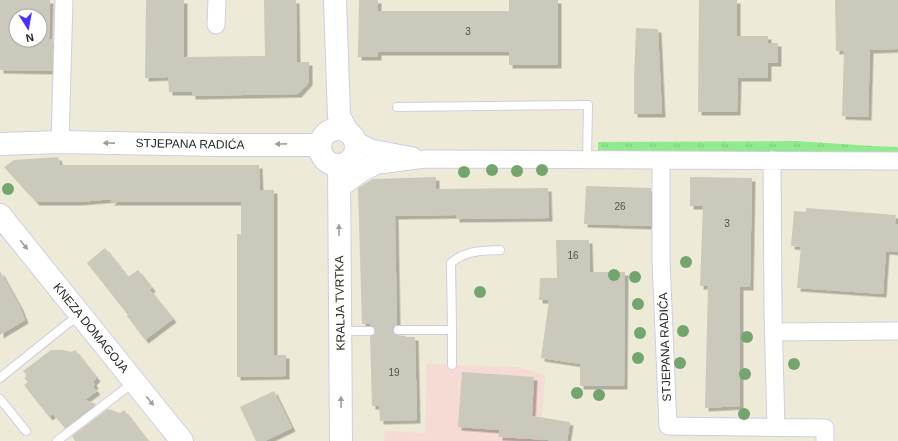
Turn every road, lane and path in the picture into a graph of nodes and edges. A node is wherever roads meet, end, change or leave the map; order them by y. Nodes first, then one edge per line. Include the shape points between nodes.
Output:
1 (64, 0) edge
2 (217, 0) edge
3 (335, 0) edge
4 (216, 25) dead end
5 (397, 106) dead end
6 (338, 132) junction
7 (60, 142) junction
8 (24, 143) junction
9 (0, 144) edge
10 (0, 159) edge
11 (425, 159) junction
12 (587, 159) junction
13 (661, 160) junction
14 (772, 160) junction
15 (898, 161) edge
16 (342, 165) junction
17 (372, 165) junction
18 (339, 187) junction
19 (0, 215) edge
20 (500, 250) dead end
21 (81, 315) junction
22 (398, 330) dead end
23 (452, 330) junction
24 (340, 331) junction
25 (370, 331) dead end
26 (898, 331) edge
27 (774, 332) junction
28 (452, 365) dead end
29 (0, 378) edge
30 (134, 381) junction
31 (0, 399) edge
32 (776, 427) junction
33 (26, 431) dead end
34 (57, 441) edge
35 (182, 441) edge
36 (341, 441) edge
37 (825, 441) edge

1 - 7 street
2 - 4 street
3 - 6 street
5 - 12 lane via 588,105
6 -> 7 street, STJEPANA RADIĆA via 219,145
6 - 11 street, STJEPANA RADIĆA via 371,148
6 - 16 street via 356,145 350,162
6 - 16 street via 320,151 327,162
7 - 8 street, STJEPANA RADIĆA
8 - 9 street, STJEPANA RADIĆA
8 - 10 street, STJEPANA RADIĆA via 4,152
11 - 12 street, STJEPANA RADIĆA
11 - 17 street, STJEPANA RADIĆA
12 - 13 street, STJEPANA RADIĆA
13 - 14 street, STJEPANA RADIĆA
13 - 32 street, STJEPANA RADIĆA via 661,261 668,426
14 - 15 street, STJEPANA RADIĆA
14 - 27 street
16 - 17 street, STJEPANA RADIĆA
16 - 18 street, KRALJA TVRTKA
17 - 18 street
24 -> 18 street, KRALJA TVRTKA
19 -> 21 street, KNEZA DOMAGOJA
20 - 23 lane via 459,256 451,263
21 - 29 lane
21 - 30 street, KNEZA DOMAGOJA
22 - 23 lane
23 - 28 lane
24 - 25 lane
36 -> 24 street, KRALJA TVRTKA
26 - 27 street
27 - 32 street
30 - 34 lane
30 -> 35 street, KNEZA DOMAGOJA
31 - 33 lane
32 - 37 street, STJEPANA RADIĆA via 825,428

